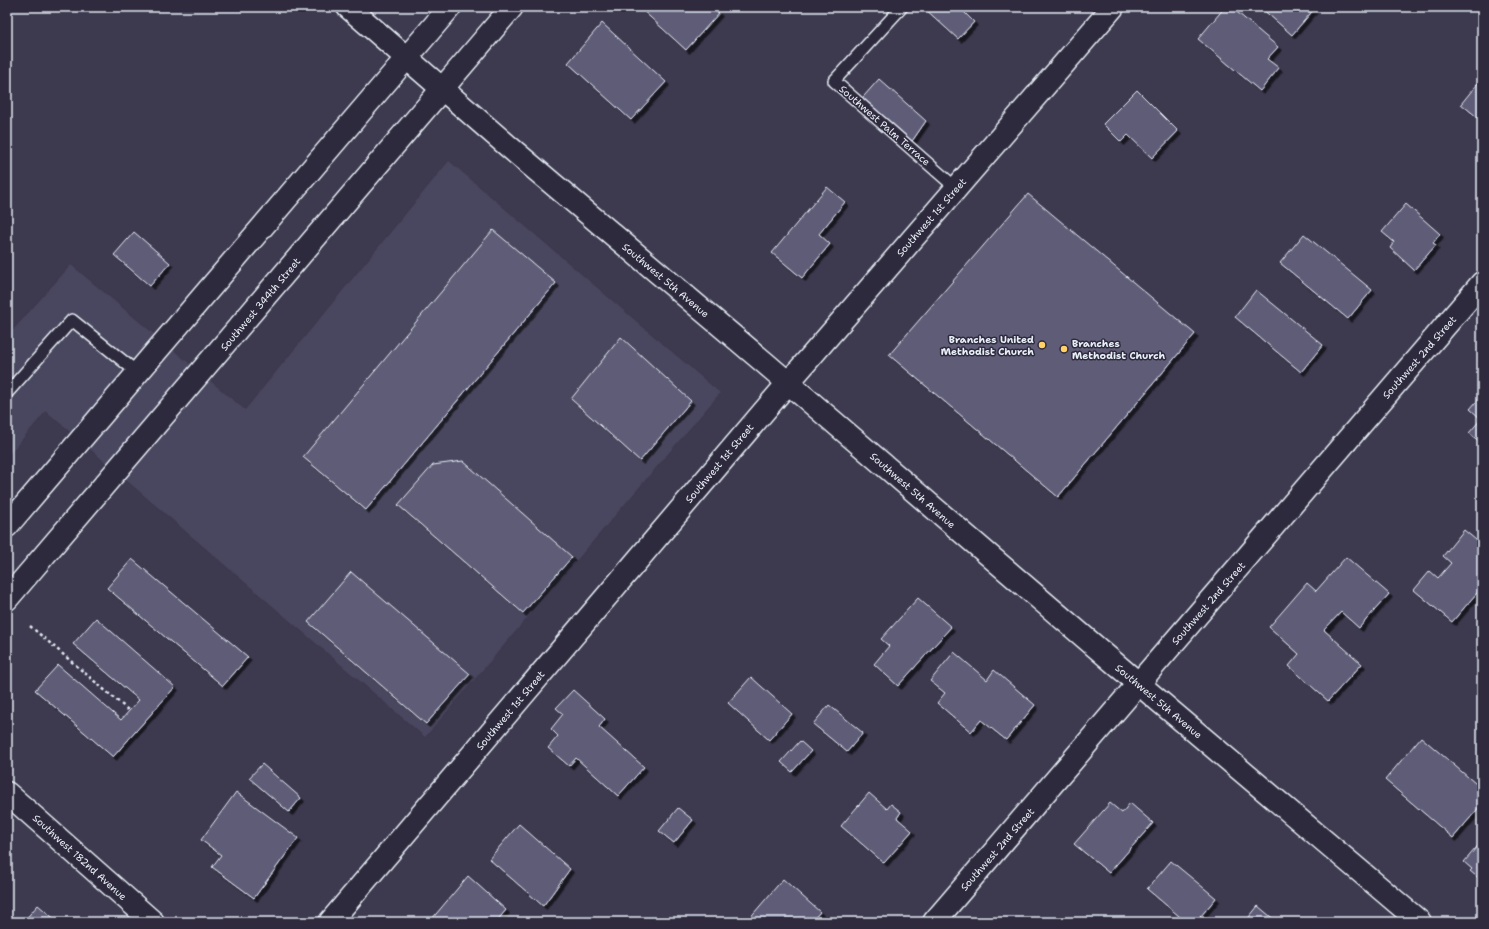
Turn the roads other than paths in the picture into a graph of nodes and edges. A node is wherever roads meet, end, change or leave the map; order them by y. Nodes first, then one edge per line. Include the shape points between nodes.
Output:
1 (348, 7) edge
2 (450, 7) edge
3 (512, 7) edge
4 (902, 7) edge
5 (1113, 7) edge
6 (406, 58) junction
7 (442, 88) junction
8 (956, 188) junction
9 (1482, 283) edge
10 (138, 373) junction
11 (788, 383) junction
12 (7, 393) edge
13 (7, 526) edge
14 (7, 599) edge
15 (1139, 684) junction
16 (7, 792) edge
17 (153, 922) edge
18 (330, 922) edge
19 (934, 922) edge
20 (1420, 922) edge

1 - 6 street, Southwest 5th Avenue
2 - 6 street
3 - 7 street, Southwest 344th Street
4 - 8 lane, Southwest Palm Terrace via 834,81
5 - 8 street, Southwest 1st Street
6 - 7 street, Southwest 5th Avenue
6 - 10 street
7 - 11 street, Southwest 5th Avenue
7 - 14 street, Southwest 344th Street
8 - 11 street, Southwest 1st Street
9 - 15 street, Southwest 2nd Street
10 - 12 lane via 72,320
10 - 13 street
11 - 15 street, Southwest 5th Avenue
11 - 18 street, Southwest 1st Street
15 - 19 street, Southwest 2nd Street
15 - 20 street, Southwest 5th Avenue
16 - 17 street, Southwest 182nd Avenue

